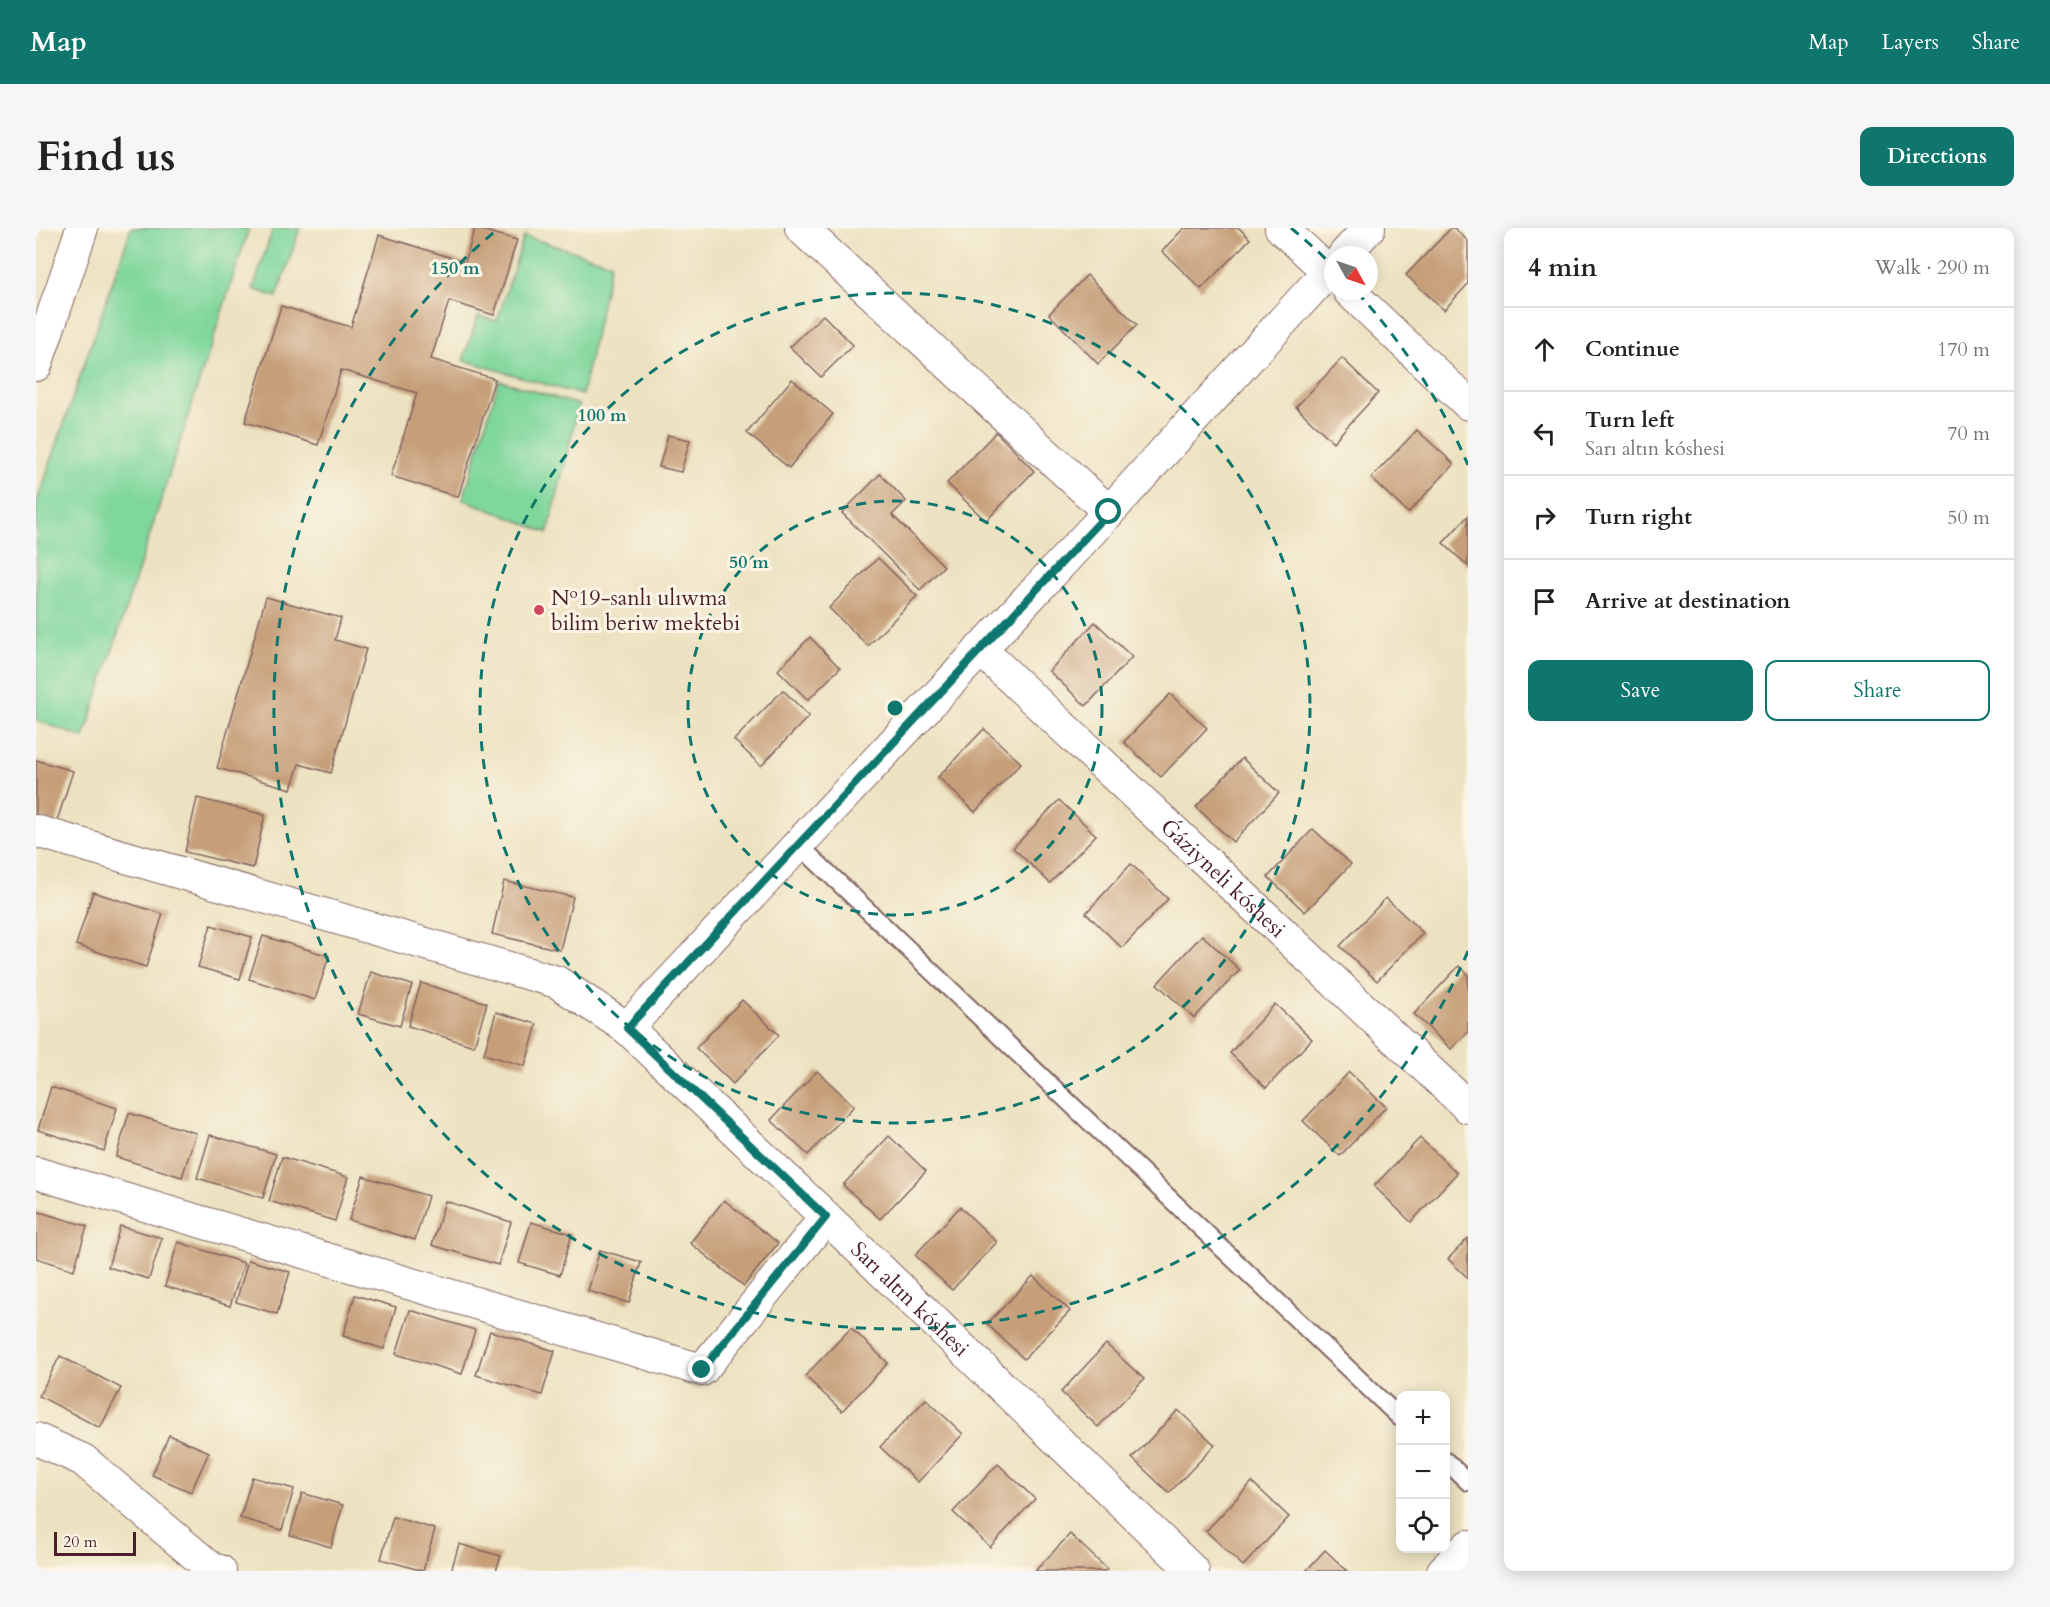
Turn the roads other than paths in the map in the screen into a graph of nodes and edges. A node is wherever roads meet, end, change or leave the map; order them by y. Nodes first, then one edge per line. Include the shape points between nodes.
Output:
1 (82, 228) edge
2 (801, 228) edge
3 (1281, 228) edge
4 (1370, 228) edge
5 (1356, 246) edge
6 (1324, 262) edge
7 (1324, 286) edge
8 (1365, 300) edge
9 (36, 364) edge
10 (1468, 404) edge
11 (1109, 512) junction
12 (980, 649) junction
13 (36, 831) edge
14 (798, 844) junction
15 (627, 1028) junction
16 (1468, 1107) edge
17 (36, 1173) edge
18 (826, 1217) junction
19 (1396, 1413) edge
20 (36, 1439) edge
21 (1450, 1465) edge
22 (1468, 1482) edge
23 (1468, 1546) edge
24 (215, 1570) edge
25 (1193, 1571) edge
26 (1443, 1571) edge

1 - 9 street
2 - 11 street
3 - 6 street
4 - 5 street
7 - 11 street
8 - 10 street
11 - 12 street
12 - 14 street
12 - 16 street, Ǵáziyneli kóshesi
13 - 15 street, Sarı altın kóshesi via 557,982
14 - 15 street
14 - 19 lane
15 - 18 street, Sarı altın kóshesi
17 - 18 street via 702,1370
18 - 25 street, Sarı altın kóshesi
20 - 24 street via 83,1460
21 - 22 lane
23 - 26 street

